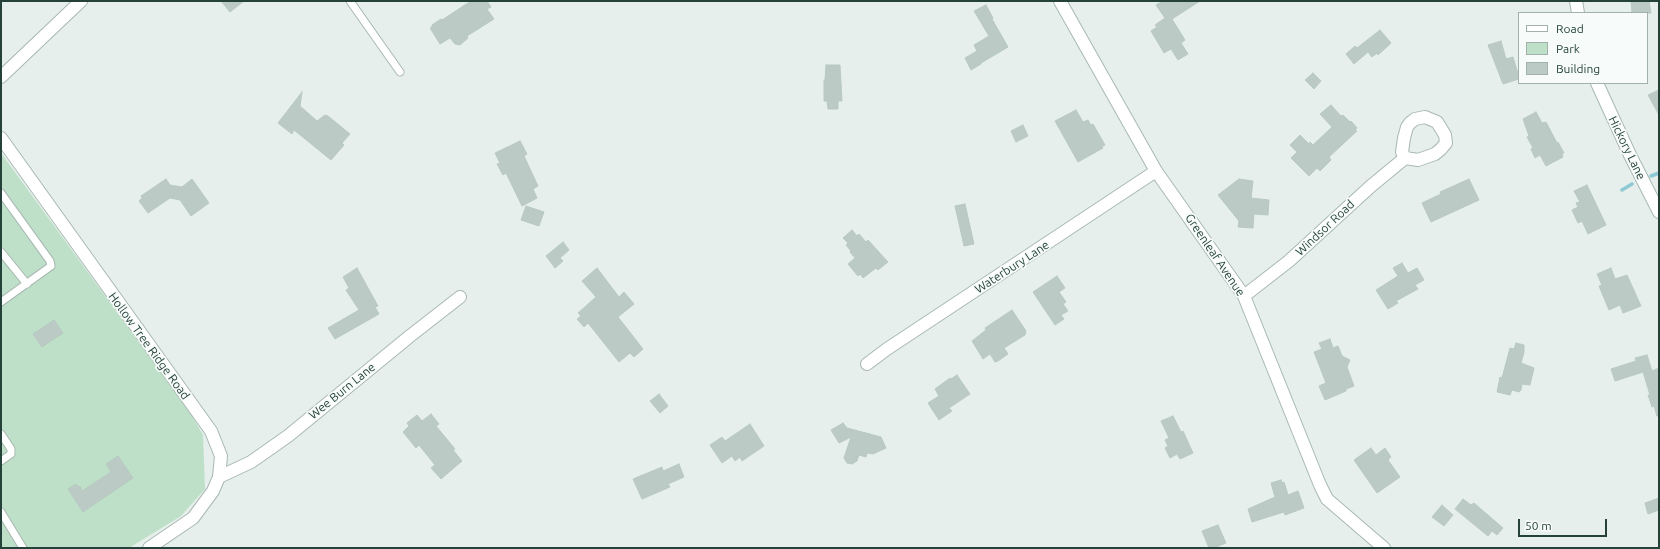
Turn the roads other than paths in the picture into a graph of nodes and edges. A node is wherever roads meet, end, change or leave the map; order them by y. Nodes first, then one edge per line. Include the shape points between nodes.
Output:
1 (81, 1) edge
2 (350, 1) edge
3 (1060, 1) edge
4 (1576, 1) edge
5 (1578, 12) edge
6 (400, 72) dead end
7 (1, 77) edge
8 (1597, 84) edge
9 (1, 138) edge
10 (1405, 158) dead end
11 (1156, 170) junction
12 (1, 193) edge
13 (1659, 212) edge
14 (1, 252) edge
15 (27, 284) junction
16 (1244, 296) junction
17 (460, 297) dead end
18 (1, 302) edge
19 (867, 364) dead end
20 (1, 434) edge
21 (1, 461) edge
22 (219, 477) junction
23 (1, 512) edge
24 (23, 548) edge
25 (149, 548) edge
26 (1384, 548) edge

1 - 7 street
2 - 6 lane
3 - 11 street, Greenleaf Avenue
4 - 5 street
8 - 13 street, Hickory Lane
9 - 22 street, Hollow Tree Ridge Road via 211,431 221,456
10 - 16 street, Windsor Road via 1288,261
11 - 16 street, Greenleaf Avenue
11 - 19 street, Waterbury Lane
12 - 15 lane via 50,261 51,266
14 - 15 lane
15 - 18 lane
16 - 26 street, Greenleaf Avenue via 1327,499
17 - 22 street, Wee Burn Lane via 288,436 252,462
20 - 21 lane via 12,449 11,454
22 - 25 street, Hollow Tree Ridge Road via 213,491 193,518
23 - 24 lane

